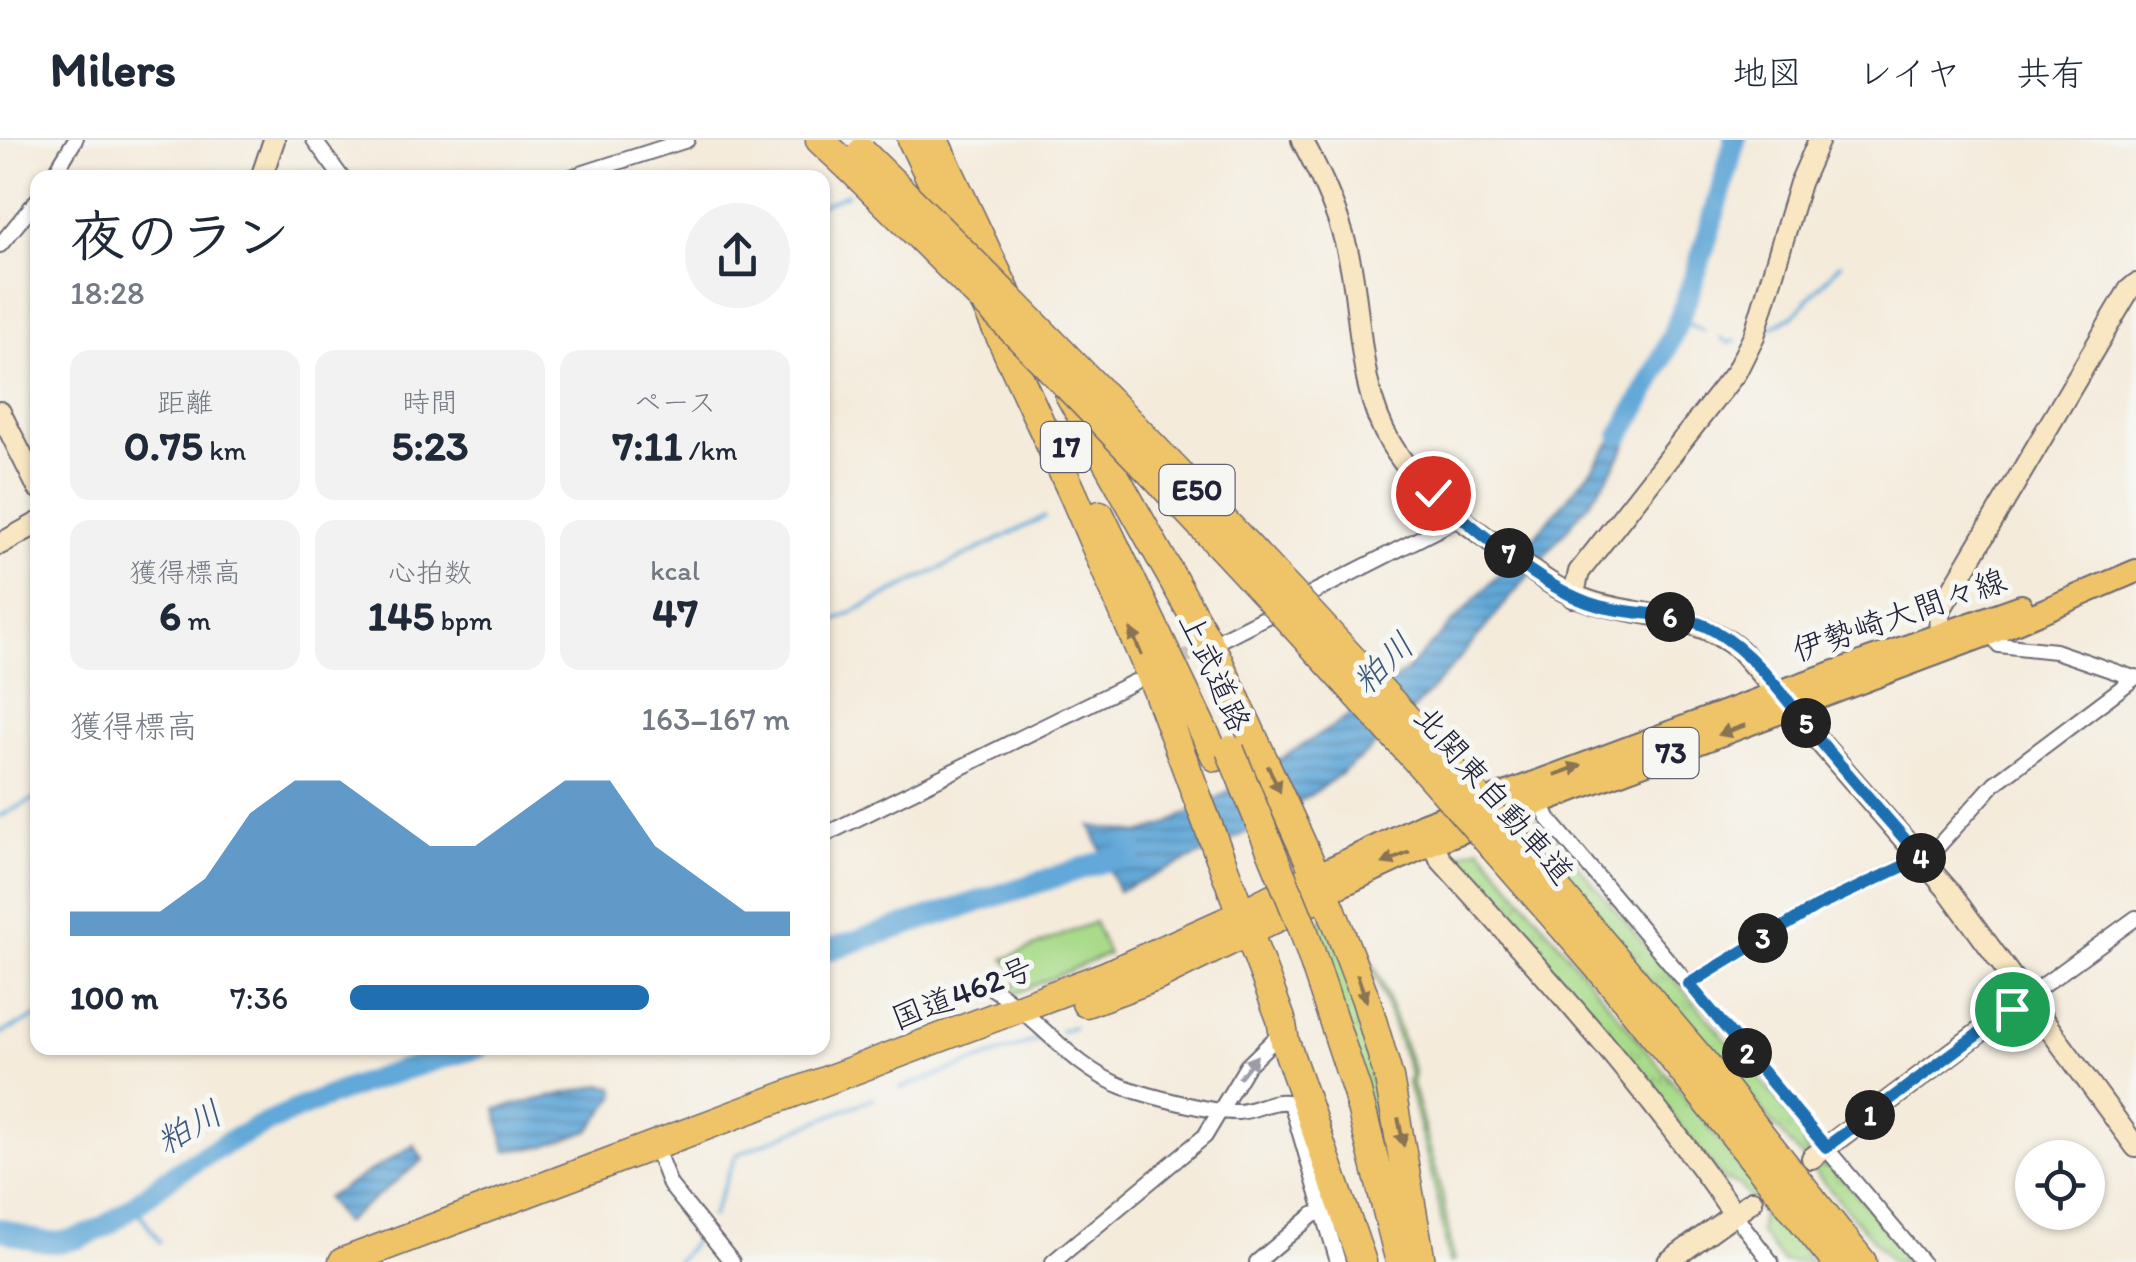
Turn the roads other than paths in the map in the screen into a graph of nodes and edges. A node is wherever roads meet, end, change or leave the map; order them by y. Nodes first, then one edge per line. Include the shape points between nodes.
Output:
1 (75, 140) edge
2 (274, 140) edge
3 (314, 140) edge
4 (686, 140) edge
5 (820, 140) edge
6 (912, 140) edge
7 (934, 140) edge
8 (1302, 140) edge
9 (1819, 140) edge
10 (854, 153) edge
11 (57, 170) edge
12 (264, 170) edge
13 (336, 170) edge
14 (593, 170) edge
15 (30, 208) edge
16 (960, 240) junction
17 (0, 245) edge
18 (2136, 285) edge
19 (1017, 313) junction
20 (0, 412) edge
21 (30, 472) edge
22 (1467, 522) junction
23 (30, 527) edge
24 (0, 544) edge
25 (2126, 575) edge
26 (1573, 597) junction
27 (1940, 633) junction
28 (1991, 633) junction
29 (1224, 638) tunnel mouth
30 (2135, 677) edge
31 (1134, 682) dead end
32 (1786, 700) junction
33 (1223, 753) junction
34 (1541, 801) junction
35 (830, 832) edge
36 (1434, 842) junction
37 (1506, 846) junction
38 (1921, 858) junction
39 (1321, 884) junction
40 (2136, 918) edge
41 (1245, 924) junction
42 (1295, 929) junction
43 (1689, 984) junction
44 (987, 985) dead end
45 (2028, 997) junction
46 (1028, 1016) junction
47 (1284, 1030) junction
48 (1704, 1062) junction
49 (1222, 1110) junction
50 (2136, 1147) edge
51 (1819, 1152) junction
52 (658, 1155) junction
53 (1752, 1201) dead end
54 (1789, 1203) junction
55 (1325, 1211) junction
56 (1734, 1214) junction
57 (343, 1262) edge
58 (388, 1262) edge
59 (732, 1262) edge
60 (1053, 1262) edge
61 (1257, 1262) edge
62 (1338, 1262) edge
63 (1362, 1262) edge
64 (1384, 1262) edge
65 (1400, 1262) edge
66 (1421, 1262) edge
67 (1668, 1262) edge
68 (1771, 1262) edge
69 (1826, 1262) edge
70 (1836, 1262) edge
71 (1862, 1262) edge
72 (1880, 1262) edge
73 (1922, 1262) edge

1 - 11 street
2 - 12 street
3 - 13 street
4 - 14 street
5 - 10 highway, 北関東自動車道 / E50
6 - 16 highway, 上武道路 / 17
7 - 19 highway, 上武道路 / 17
8 - 22 street via 1342,226 1368,385 1383,429 1417,477
9 - 26 street via 1745,355 1579,572
10 - 37 highway, 北関東自動車道 / E50, bridge via 1157,447 1331,634
15 - 17 street
16 - 33 highway, 上武道路 / 17
41 -> 16 highway via 1081,512
18 - 27 street via 1940,612
19 - 33 highway, 上武道路 / 17 via 1148,574
19 -> 39 highway via 1052,361 1216,656
20 - 21 street
22 - 26 street
22 - 29 street
23 - 24 street
25 - 27 main road, 伊勢崎大間々線 / 73
25 - 28 main road, 伊勢崎大間々線 / 73
26 - 32 street via 1714,630
27 - 32 main road, 伊勢崎大間々線 / 73
28 - 30 street via 1999,646 2055,651
28 - 32 main road, 伊勢崎大間々線 / 73
30 - 38 street via 1995,783 1942,844
31 - 35 street
32 -> 34 main road, 伊勢崎大間々線 / 73
32 - 38 street
39 -> 32 main road, 伊勢崎大間々線 / 73 via 1396,835
33 - 42 highway, 上武道路 / 17
34 - 36 main road, 伊勢崎大間々線 / 73
34 - 43 street via 1548,818
36 -> 39 main road, 伊勢崎大間々線 / 73
36 - 56 street via 1440,858 1662,1115
37 - 48 highway, 北関東自動車道 / E50
37 - 54 highway, 北関東自動車道 / E50
38 - 43 street via 1816,907
38 - 45 street
39 - 41 highway, 国道462号
39 -> 66 highway via 1385,1064
40 - 45 street
41 - 46 highway, 国道462号 via 1146,958
41 - 47 highway
42 - 64 highway, 上武道路 / 17
42 - 65 highway, 上武道路 / 17 via 1357,1092
43 - 51 street
44 - 46 street
45 - 50 street
45 - 51 street
46 - 49 street via 1108,1080
46 - 52 highway, 国道462号
49 -> 47 street via 1247,1066
47 - 63 highway
48 - 71 highway, 北関東自動車道 / E50
48 - 72 highway
49 - 55 street via 1291,1103
49 - 60 street via 1204,1136
51 - 73 street
52 - 57 highway, 国道462号
52 - 58 highway, 国道462号
52 - 59 street via 670,1186
53 - 56 street
54 - 69 highway
54 - 70 highway, 北関東自動車道 / E50
55 - 61 street
55 - 62 street
56 - 67 street
56 - 68 street

